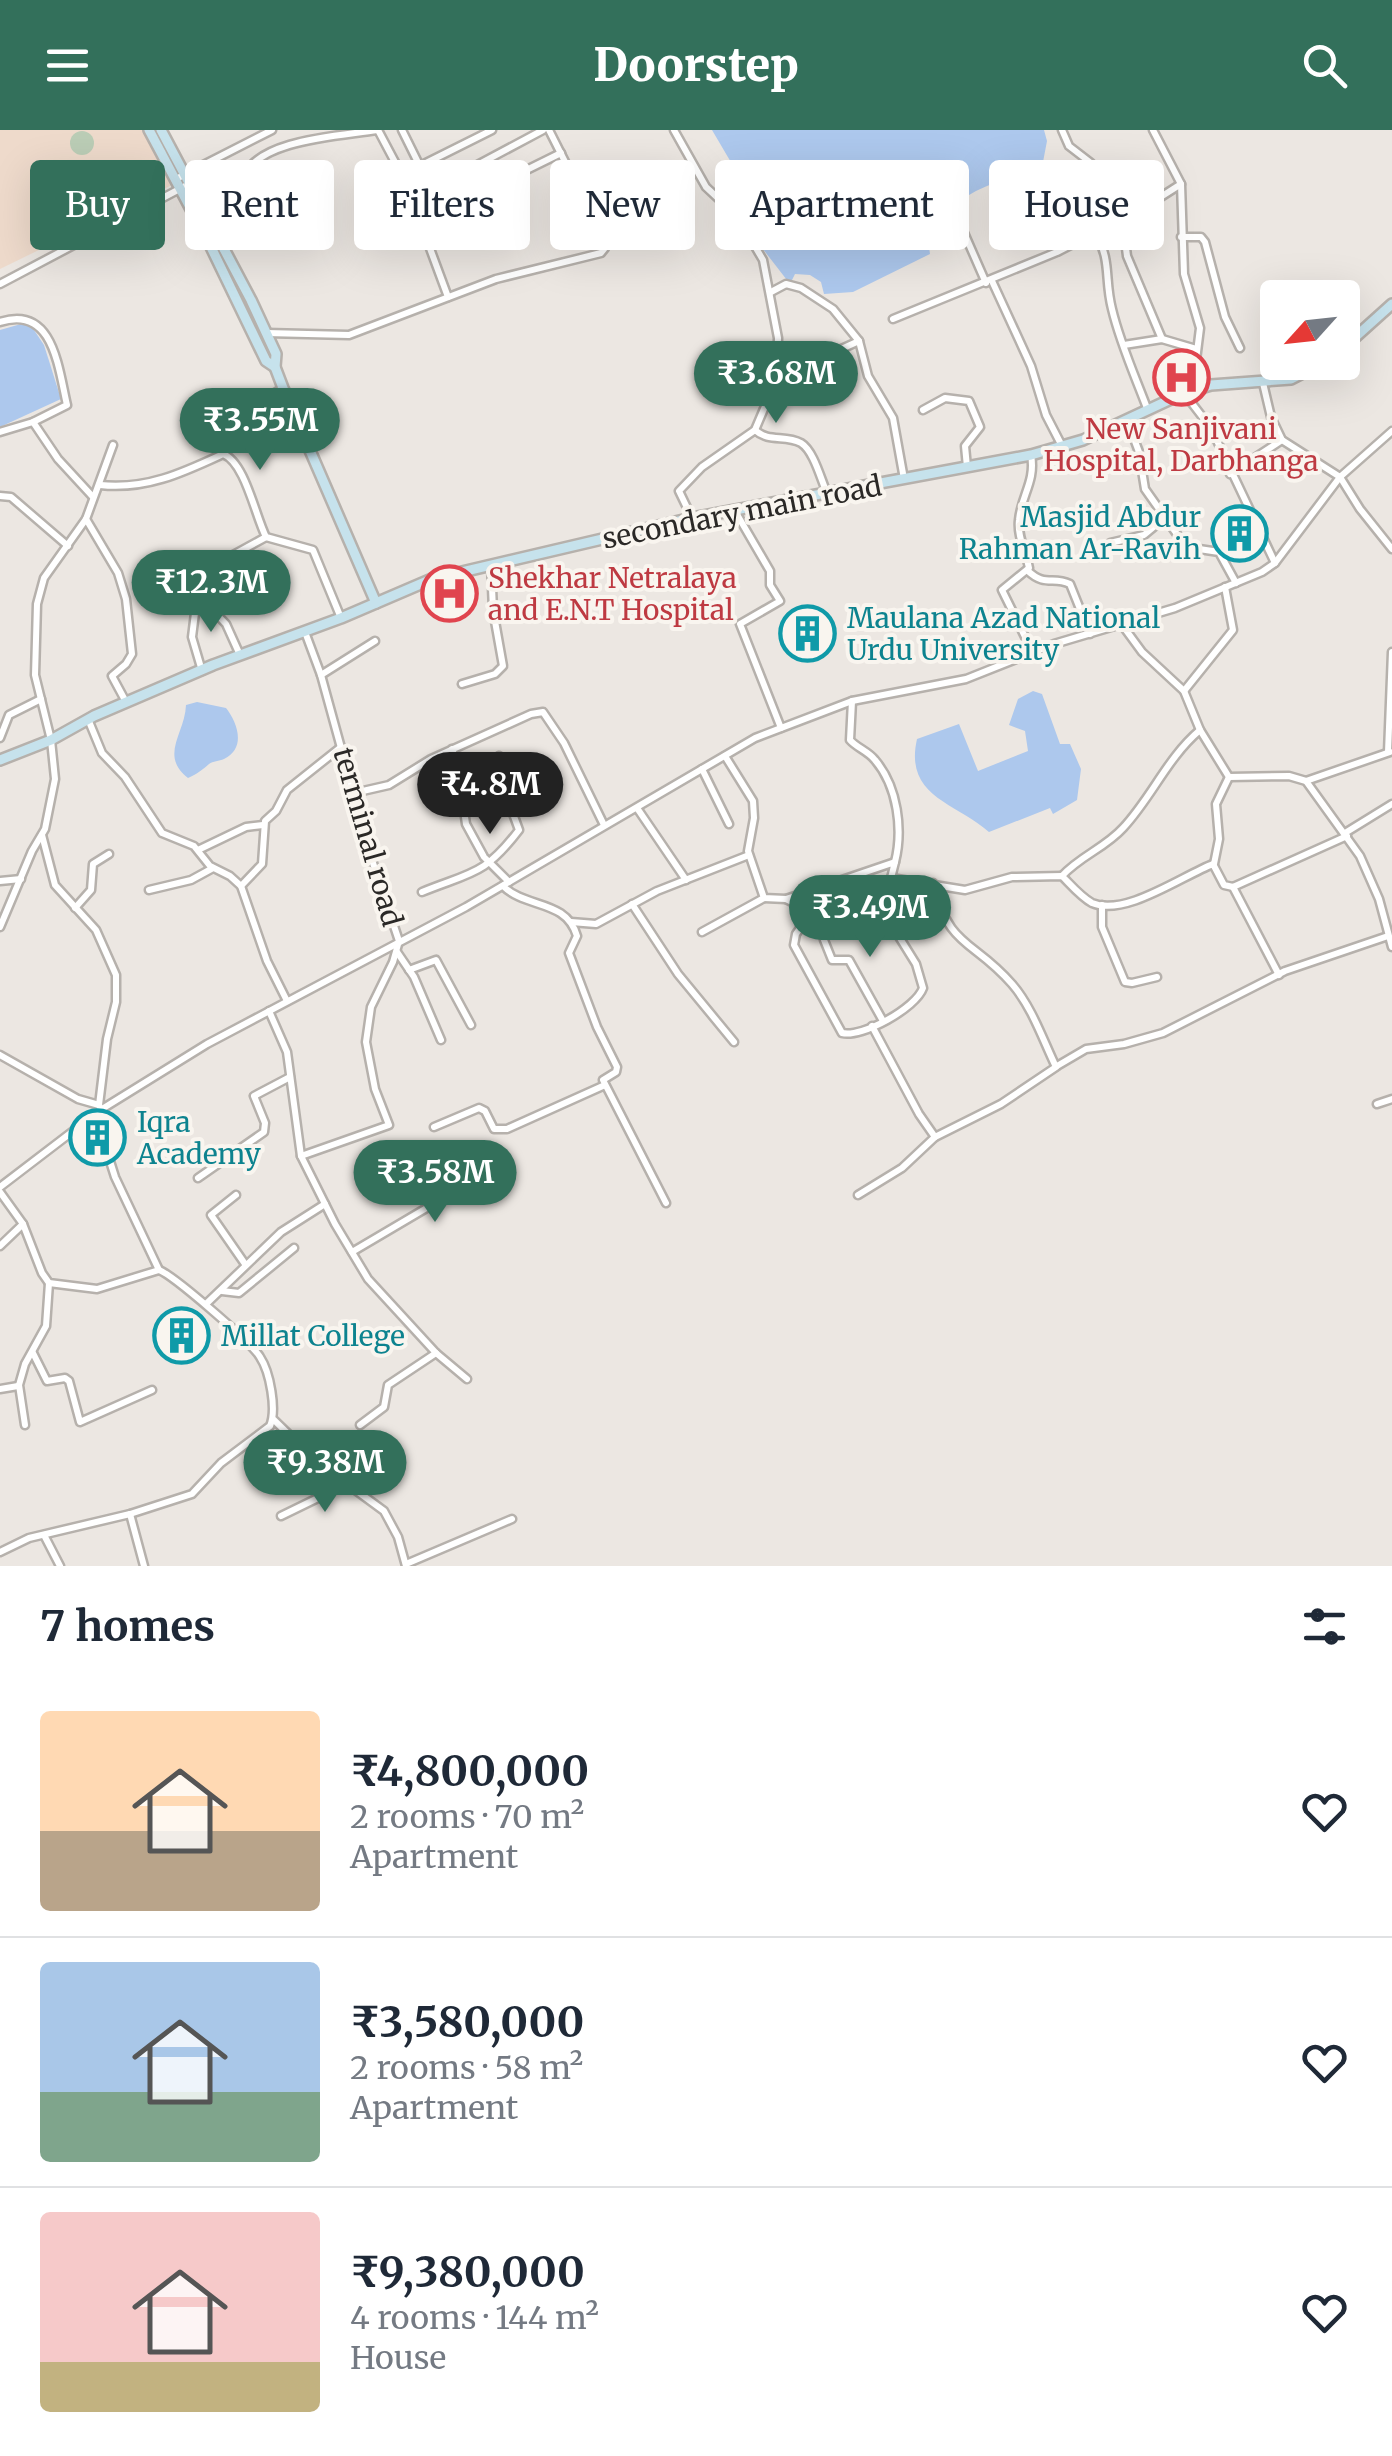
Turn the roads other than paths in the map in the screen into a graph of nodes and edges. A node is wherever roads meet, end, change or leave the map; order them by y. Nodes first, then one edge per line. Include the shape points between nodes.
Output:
1 (149, 130) edge
2 (161, 130) edge
3 (272, 130) edge
4 (377, 130) edge
5 (402, 130) edge
6 (492, 130) edge
7 (546, 130) edge
8 (674, 130) edge
9 (1062, 130) edge
10 (1153, 130) edge
11 (562, 154) junction
12 (256, 160) edge
13 (393, 160) edge
14 (417, 160) edge
15 (432, 160) edge
16 (488, 160) edge
17 (1086, 160) edge
18 (530, 170) edge
19 (182, 181) junction
20 (1180, 184) junction
21 (185, 186) edge
22 (1164, 195) edge
23 (1182, 237) junction
24 (969, 241) edge
25 (223, 250) edge
26 (431, 250) edge
27 (1056, 250) edge
28 (1104, 250) edge
29 (1127, 250) edge
30 (226, 265) junction
31 (989, 282) junction
32 (0, 284) edge
33 (771, 292) junction
34 (448, 297) junction
35 (1392, 304) edge
36 (893, 319) dead end
37 (0, 322) edge
38 (266, 333) junction
39 (1360, 333) edge
40 (1162, 339) junction
41 (859, 341) junction
42 (1124, 345) junction
43 (1240, 348) dead end
44 (1196, 349) junction
45 (275, 367) junction
46 (777, 378) junction
47 (1291, 380) edge
48 (1264, 383) junction
49 (283, 388) junction
50 (1204, 388) junction
51 (1184, 393) junction
52 (1147, 408) junction
53 (923, 410) dead end
54 (1126, 419) junction
55 (32, 422) junction
56 (755, 430) junction
57 (1392, 430) edge
58 (0, 432) edge
59 (1282, 440) junction
60 (113, 445) dead end
61 (1063, 447) junction
62 (223, 454) junction
63 (1031, 455) junction
64 (968, 467) junction
65 (1230, 474) junction
66 (1340, 477) junction
67 (905, 480) junction
68 (99, 485) junction
69 (828, 494) junction
70 (0, 496) edge
71 (94, 497) junction
72 (736, 511) junction
73 (1166, 516) junction
74 (86, 518) junction
75 (692, 518) junction
76 (266, 536) junction
77 (1110, 543) dead end
78 (68, 546) junction
79 (1392, 548) edge
80 (1275, 563) junction
81 (491, 564) junction
82 (1028, 571) junction
83 (1236, 583) junction
84 (1226, 588) junction
85 (204, 600) junction
86 (376, 603) junction
87 (340, 618) junction
88 (1120, 622) junction
89 (304, 632) junction
90 (1090, 634) junction
91 (375, 642) dead end
92 (1392, 652) edge
93 (1033, 654) junction
94 (240, 655) junction
95 (202, 670) junction
96 (1391, 670) edge
97 (322, 675) junction
98 (462, 684) dead end
99 (1184, 692) junction
100 (41, 699) junction
101 (852, 701) junction
102 (126, 702) junction
103 (88, 720) junction
104 (781, 728) junction
105 (1200, 730) junction
106 (0, 738) edge
107 (50, 740) junction
108 (341, 747) junction
109 (452, 749) junction
110 (1390, 752) edge
111 (499, 756) dead end
112 (726, 756) junction
113 (0, 760) edge
114 (702, 769) junction
115 (1228, 777) junction
116 (1306, 781) junction
117 (354, 793) junction
118 (1392, 804) edge
119 (637, 808) junction
120 (729, 824) dead end
121 (604, 825) junction
122 (263, 826) junction
123 (42, 835) junction
124 (1346, 835) junction
125 (198, 850) junction
126 (108, 854) dead end
127 (749, 855) junction
128 (895, 862) junction
129 (492, 863) junction
130 (1214, 864) junction
131 (213, 868) junction
132 (1062, 876) junction
133 (22, 878) junction
134 (891, 878) junction
135 (686, 880) junction
136 (0, 881) edge
137 (933, 883) junction
138 (506, 884) junction
139 (241, 886) junction
140 (1233, 887) junction
141 (148, 890) dead end
142 (422, 892) dead end
143 (764, 898) junction
144 (786, 898) junction
145 (632, 904) junction
146 (1102, 905) junction
147 (75, 908) junction
148 (810, 914) junction
149 (822, 917) junction
150 (571, 922) junction
151 (0, 927) edge
152 (892, 927) junction
153 (702, 932) dead end
154 (1388, 936) junction
155 (399, 941) junction
156 (1392, 946) edge
157 (396, 951) junction
158 (410, 970) junction
159 (1279, 975) junction
160 (1156, 977) dead end
161 (287, 1001) junction
162 (269, 1011) junction
163 (883, 1022) junction
164 (471, 1025) dead end
165 (872, 1026) junction
166 (441, 1040) dead end
167 (734, 1042) dead end
168 (0, 1055) edge
169 (1056, 1067) junction
170 (290, 1077) junction
171 (605, 1085) junction
172 (1392, 1099) edge
173 (1377, 1104) dead end
174 (101, 1107) junction
175 (434, 1127) dead end
176 (935, 1137) junction
177 (301, 1156) junction
178 (417, 1159) dead end
179 (198, 1178) dead end
180 (0, 1190) edge
181 (236, 1194) dead end
182 (858, 1195) dead end
183 (666, 1203) dead end
184 (325, 1204) junction
185 (23, 1224) junction
186 (0, 1246) edge
187 (294, 1248) dead end
188 (352, 1252) junction
189 (245, 1264) junction
190 (159, 1270) junction
191 (49, 1282) junction
192 (222, 1291) junction
193 (206, 1304) junction
194 (33, 1353) junction
195 (436, 1353) junction
196 (468, 1379) dead end
197 (19, 1386) junction
198 (0, 1389) edge
199 (152, 1390) dead end
200 (274, 1420) junction
201 (25, 1424) dead end
202 (360, 1424) dead end
203 (339, 1478) junction
204 (130, 1514) junction
205 (281, 1516) dead end
206 (512, 1519) dead end
207 (44, 1535) junction
208 (0, 1552) edge
209 (406, 1565) edge
210 (60, 1566) edge
211 (144, 1566) edge

1 - 19 main road
2 - 19 main road
3 - 19 street
4 - 12 street via 296,143
4 - 13 street
5 - 14 street
6 - 15 street
7 - 11 street
7 - 16 street
8 - 33 street via 706,187 748,230
9 - 17 street via 1068,146
10 - 20 street
11 - 18 street
11 - 34 street via 604,251
19 - 21 main road
19 - 30 main road
19 - 32 street
20 - 22 street
20 - 23 street
23 - 43 street via 1205,242 1224,317
23 - 44 street via 1186,286 1200,328
24 - 31 street
25 - 30 main road
26 - 34 street
27 - 31 street
28 - 42 street
29 - 40 street
30 - 38 main road
30 - 45 main road via 266,361
31 - 36 street
31 - 61 street
33 - 41 street via 786,284 801,288 832,309
33 - 46 street
34 - 38 street via 349,335
35 - 39 main road
37 - 55 street via 19,316 34,321 58,365 67,404
38 - 45 main road
40 - 42 street
40 - 44 street
41 - 46 street
41 - 67 street via 868,376 893,418
42 - 52 street
44 - 50 street
45 - 49 main road
46 - 56 street
47 - 48 main road, secondary main road
48 - 50 main road, secondary main road
48 - 59 street
49 - 62 street via 262,402 250,430
49 - 86 main road
50 - 51 main road, secondary main road
51 - 52 main road, secondary main road
51 - 65 street via 1211,428
52 - 54 main road, secondary main road
53 - 64 street via 944,398 969,400 980,427 965,446
54 - 61 main road, secondary main road
54 - 73 street via 1145,489
55 - 58 street
55 - 71 street
56 - 69 street via 804,446
56 - 75 street via 681,488
57 - 66 street
59 - 65 street
59 - 66 street
60 - 68 street
61 - 63 main road, secondary main road
62 - 68 street via 147,485
62 - 76 street via 238,467
63 - 64 main road, secondary main road
63 - 82 street via 1033,475 1018,528
64 - 67 main road, secondary main road
65 - 80 street
66 - 79 street
66 - 80 street
67 - 69 main road, secondary main road
68 - 71 street
69 - 72 main road, secondary main road
70 - 78 street via 11,496
71 - 74 street
72 - 75 main road, secondary main road
72 - 104 street via 780,601 740,624
73 - 77 street via 1148,533
73 - 83 street via 1186,547 1219,552
74 - 78 street
74 - 102 street via 126,599 132,654 112,676
75 - 81 main road, secondary main road
76 - 85 street via 224,560
76 - 87 street via 313,550
78 - 100 street via 44,578 37,604
80 - 83 street
81 - 86 main road, secondary main road via 432,578
81 - 98 street via 503,666
82 - 90 street via 1042,582 1070,584
82 - 93 street via 1002,592
83 - 84 street
84 - 88 street
84 - 99 street via 1232,633
85 - 94 street via 226,624
85 - 95 street via 192,637
86 - 87 main road, secondary main road
87 - 89 main road, secondary main road
88 - 90 street
88 - 99 street
89 - 94 main road, secondary main road
89 - 97 street, terminal road
90 - 93 street
91 - 97 street
92 - 96 street
93 - 101 street via 966,679
94 - 95 main road, secondary main road
95 - 102 main road, secondary main road
96 - 110 street
97 - 108 street, terminal road
99 - 105 street
100 - 106 street via 13,711
100 - 107 street
101 - 104 street
101 - 128 street via 850,740 884,774 900,823
102 - 103 main road, secondary main road
103 - 107 main road, secondary main road
103 - 125 street via 102,753 162,832
104 - 112 street
105 - 115 street
105 - 132 street via 1175,753 1123,828
107 - 113 main road, secondary main road
107 - 123 street via 55,779
108 - 117 street, terminal road
108 - 122 street via 287,790
109 - 117 street via 389,785
109 - 121 street via 542,712
109 - 129 street via 470,797 466,824
110 - 116 street
111 - 129 street via 520,828
112 - 114 street
112 - 127 street via 753,800
114 - 119 street
114 - 120 street
115 - 116 street
115 - 130 street via 1216,804 1220,839
116 - 124 street
117 - 155 street, terminal road
118 - 124 street
119 - 121 street
119 - 135 street
121 - 138 street
122 - 125 street
122 - 139 street via 264,859
123 - 133 street
123 - 147 street via 55,885
124 - 140 street
124 - 154 street via 1374,883
125 - 131 street
126 - 147 street via 93,864 91,890
127 - 135 street
127 - 143 street
128 - 134 street
128 - 144 street
129 - 138 street
129 - 142 street
130 - 140 street via 1224,884
130 - 146 street via 1133,901
131 - 139 street
131 - 141 street
132 - 137 street via 1012,878 965,890
132 - 146 street
133 - 136 street
133 - 151 street
134 - 137 street
134 - 152 street
135 - 145 street
137 - 169 street via 951,932 1013,985
138 - 150 street via 517,898 557,909
138 - 155 street
139 - 161 street
140 - 159 street
143 - 144 street
143 - 153 street
144 - 148 street
145 - 150 street via 596,924
145 - 167 street
146 - 160 street via 1102,927 1126,982
147 - 174 street via 96,930 116,975
148 - 149 street
148 - 165 street via 794,945 838,1029 852,1035
149 - 152 street via 846,917 874,934
149 - 163 street via 832,960 849,960
150 - 171 street via 577,936 569,953 617,1069 603,1078
152 - 163 street via 923,988 912,1005
154 - 156 street
154 - 159 street
155 - 157 street, terminal road
155 - 161 street
157 - 158 street
157 - 177 street, terminal road via 372,1007 366,1042 389,1125
158 - 164 street via 436,960
158 - 166 street
159 - 169 street via 1162,1033 1086,1049
161 - 162 street
162 - 170 street
162 - 174 street
163 - 165 street
165 - 176 street
168 - 174 street
169 - 176 street
170 - 177 street
170 - 179 street via 254,1096 264,1132
171 - 175 street via 507,1129 494,1129 479,1108
171 - 183 street
172 - 173 street
174 - 180 street
174 - 190 street via 116,1177
176 - 182 street
177 - 184 street
178 - 188 street via 435,1203
180 - 185 street
181 - 189 street via 211,1215
184 - 188 street
184 - 189 street
185 - 186 street
185 - 191 street
187 - 192 street via 240,1293
188 - 195 street
189 - 192 street
190 - 191 street via 98,1289
190 - 193 street
191 - 194 street via 48,1318
192 - 193 street
193 - 200 street via 260,1357
194 - 197 street
194 - 199 street via 47,1381 69,1380 80,1422
195 - 196 street
195 - 202 street via 388,1385 384,1407
197 - 198 street
197 - 201 street
200 - 203 street
200 - 204 street via 192,1494
203 - 205 street via 322,1496
203 - 209 street via 384,1511
204 - 207 street
204 - 211 street
206 - 209 street
207 - 208 street
207 - 210 street

